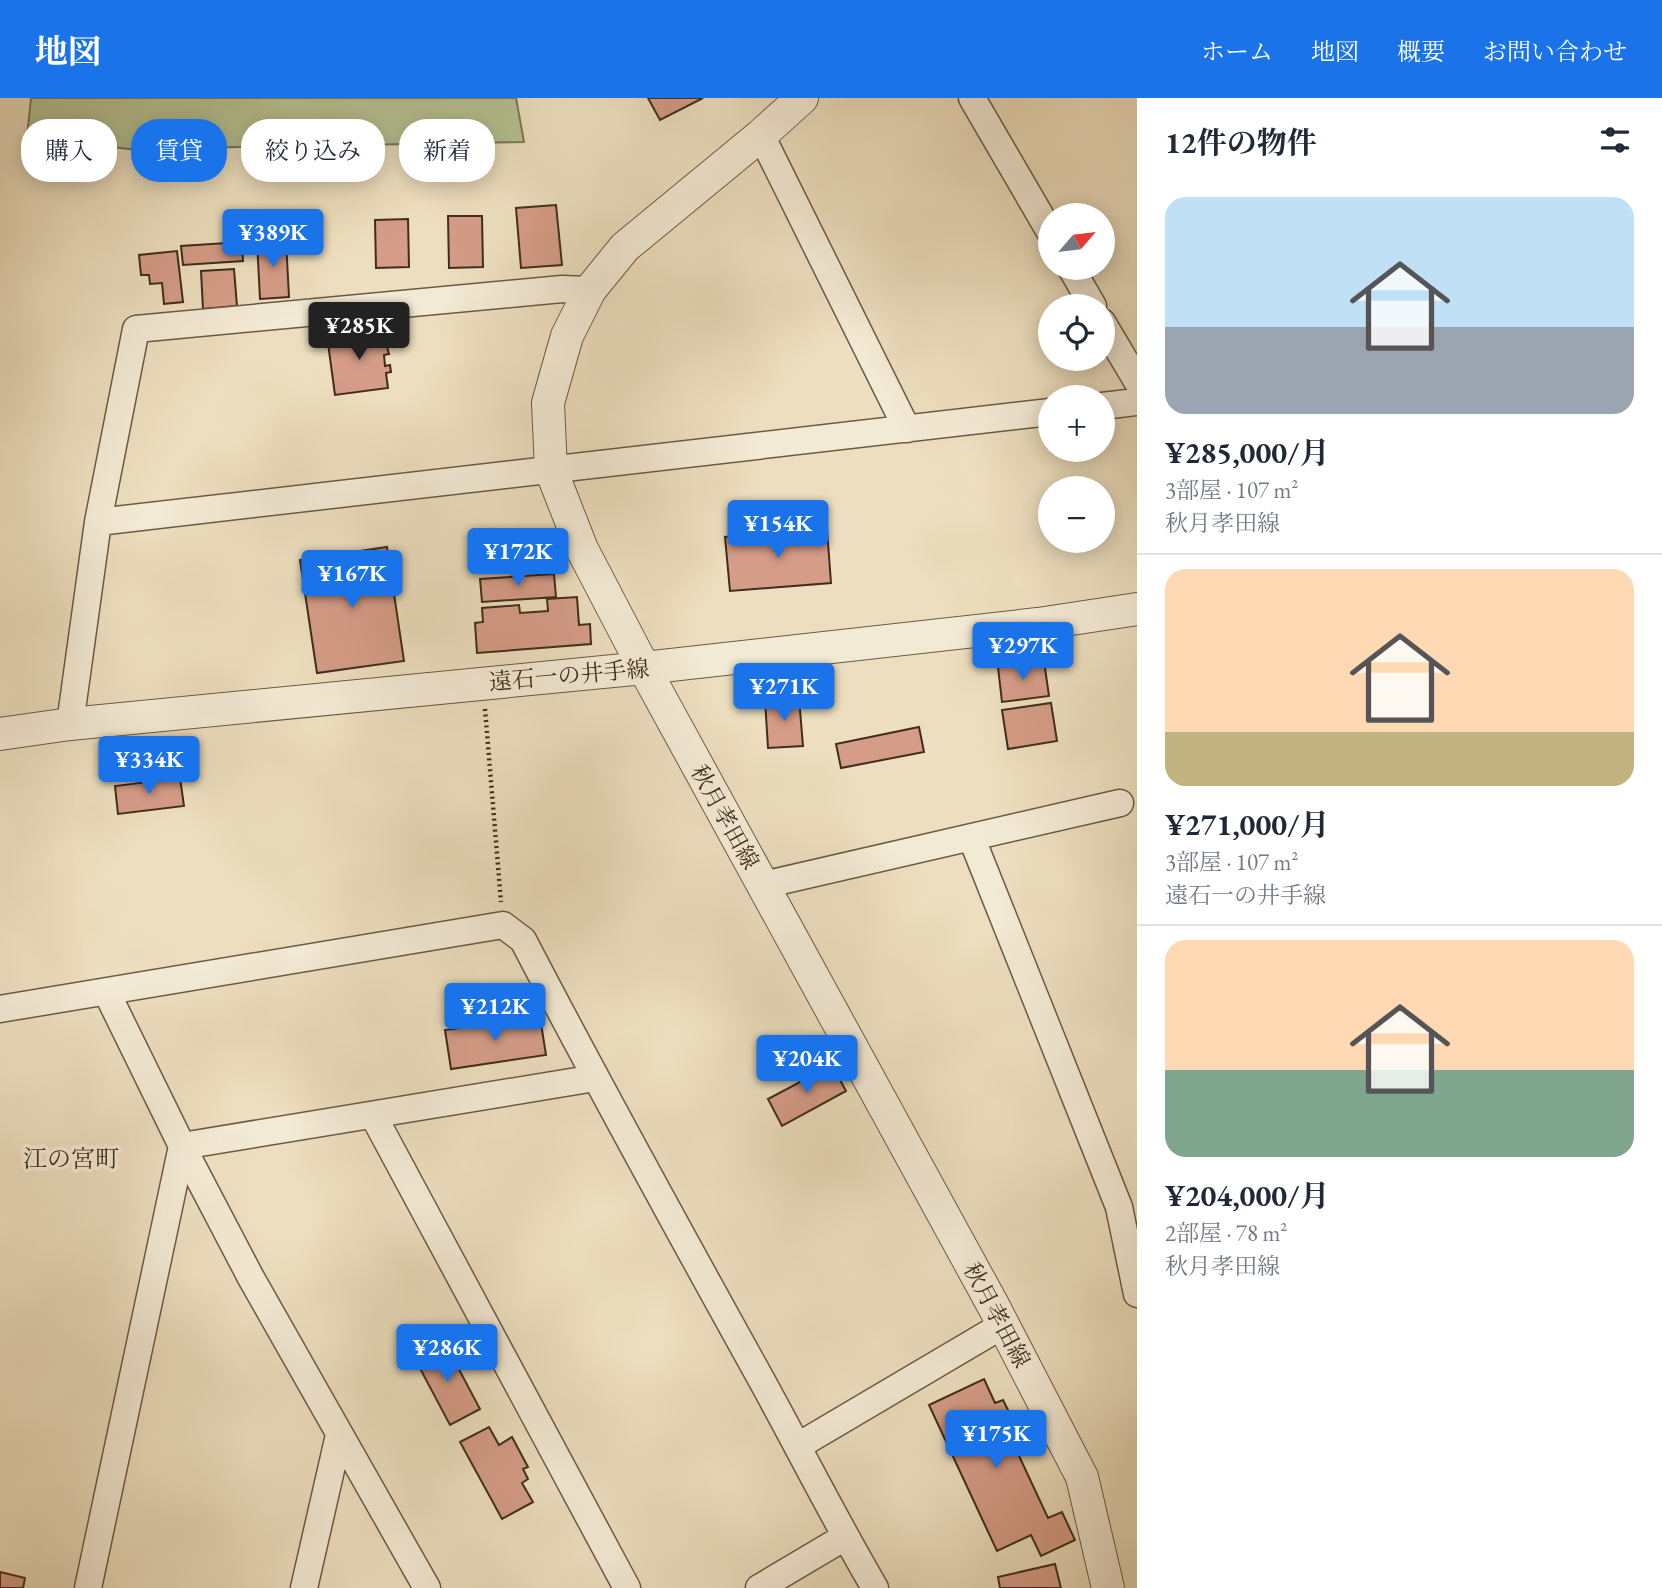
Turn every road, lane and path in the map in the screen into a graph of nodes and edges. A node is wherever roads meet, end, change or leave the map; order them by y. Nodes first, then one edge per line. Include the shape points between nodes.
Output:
1 (802, 98) edge
2 (972, 98) edge
3 (761, 135) junction
4 (1038, 211) edge
5 (590, 290) junction
6 (1115, 344) edge
7 (1137, 381) edge
8 (1137, 402) edge
9 (1115, 405) edge
10 (1038, 413) edge
11 (907, 429) junction
12 (551, 470) junction
13 (98, 522) junction
14 (1137, 609) edge
15 (644, 668) junction
16 (483, 684) junction
17 (70, 724) junction
18 (0, 734) edge
19 (1120, 803) dead end
20 (972, 838) junction
21 (762, 885) junction
22 (503, 925) junction
23 (107, 993) junction
24 (0, 1009) edge
25 (595, 1078) junction
26 (373, 1115) junction
27 (182, 1146) junction
28 (1137, 1294) edge
29 (1003, 1325) junction
30 (339, 1436) junction
31 (798, 1446) junction
32 (845, 1537) junction
33 (88, 1588) edge
34 (304, 1588) edge
35 (426, 1588) edge
36 (627, 1588) edge
37 (759, 1588) edge
38 (875, 1588) edge
39 (1108, 1588) edge

1 - 3 street, 秋月孝田線
2 - 4 street
3 - 5 street, 秋月孝田線 via 625,247
3 - 11 street
5 - 12 street, 秋月孝田線 via 567,336 548,403
5 - 13 street via 136,329
6 - 7 street
8 - 9 street
10 - 11 street
11 - 12 street
12 - 13 street
12 - 15 street, 秋月孝田線 via 582,550
13 - 17 street
14 - 15 street, 遠石一の井手線
15 - 16 street, 遠石一の井手線
15 - 21 street, 秋月孝田線
16 - 17 street, 遠石一の井手線
16 - 22 path
17 - 18 street, 遠石一の井手線
19 - 20 street
20 - 21 street
20 - 28 street via 1118,1207
21 - 29 street, 秋月孝田線
22 - 23 street
22 - 25 street via 523,940
23 - 24 street
23 - 27 street
25 - 26 street
25 - 31 street
26 - 27 street
26 - 36 street
27 - 30 street
27 - 33 street
29 - 31 street
29 - 39 street, 秋月孝田線 via 1082,1477
30 - 34 street
30 - 35 street
31 - 32 street
32 - 37 street
32 - 38 street

